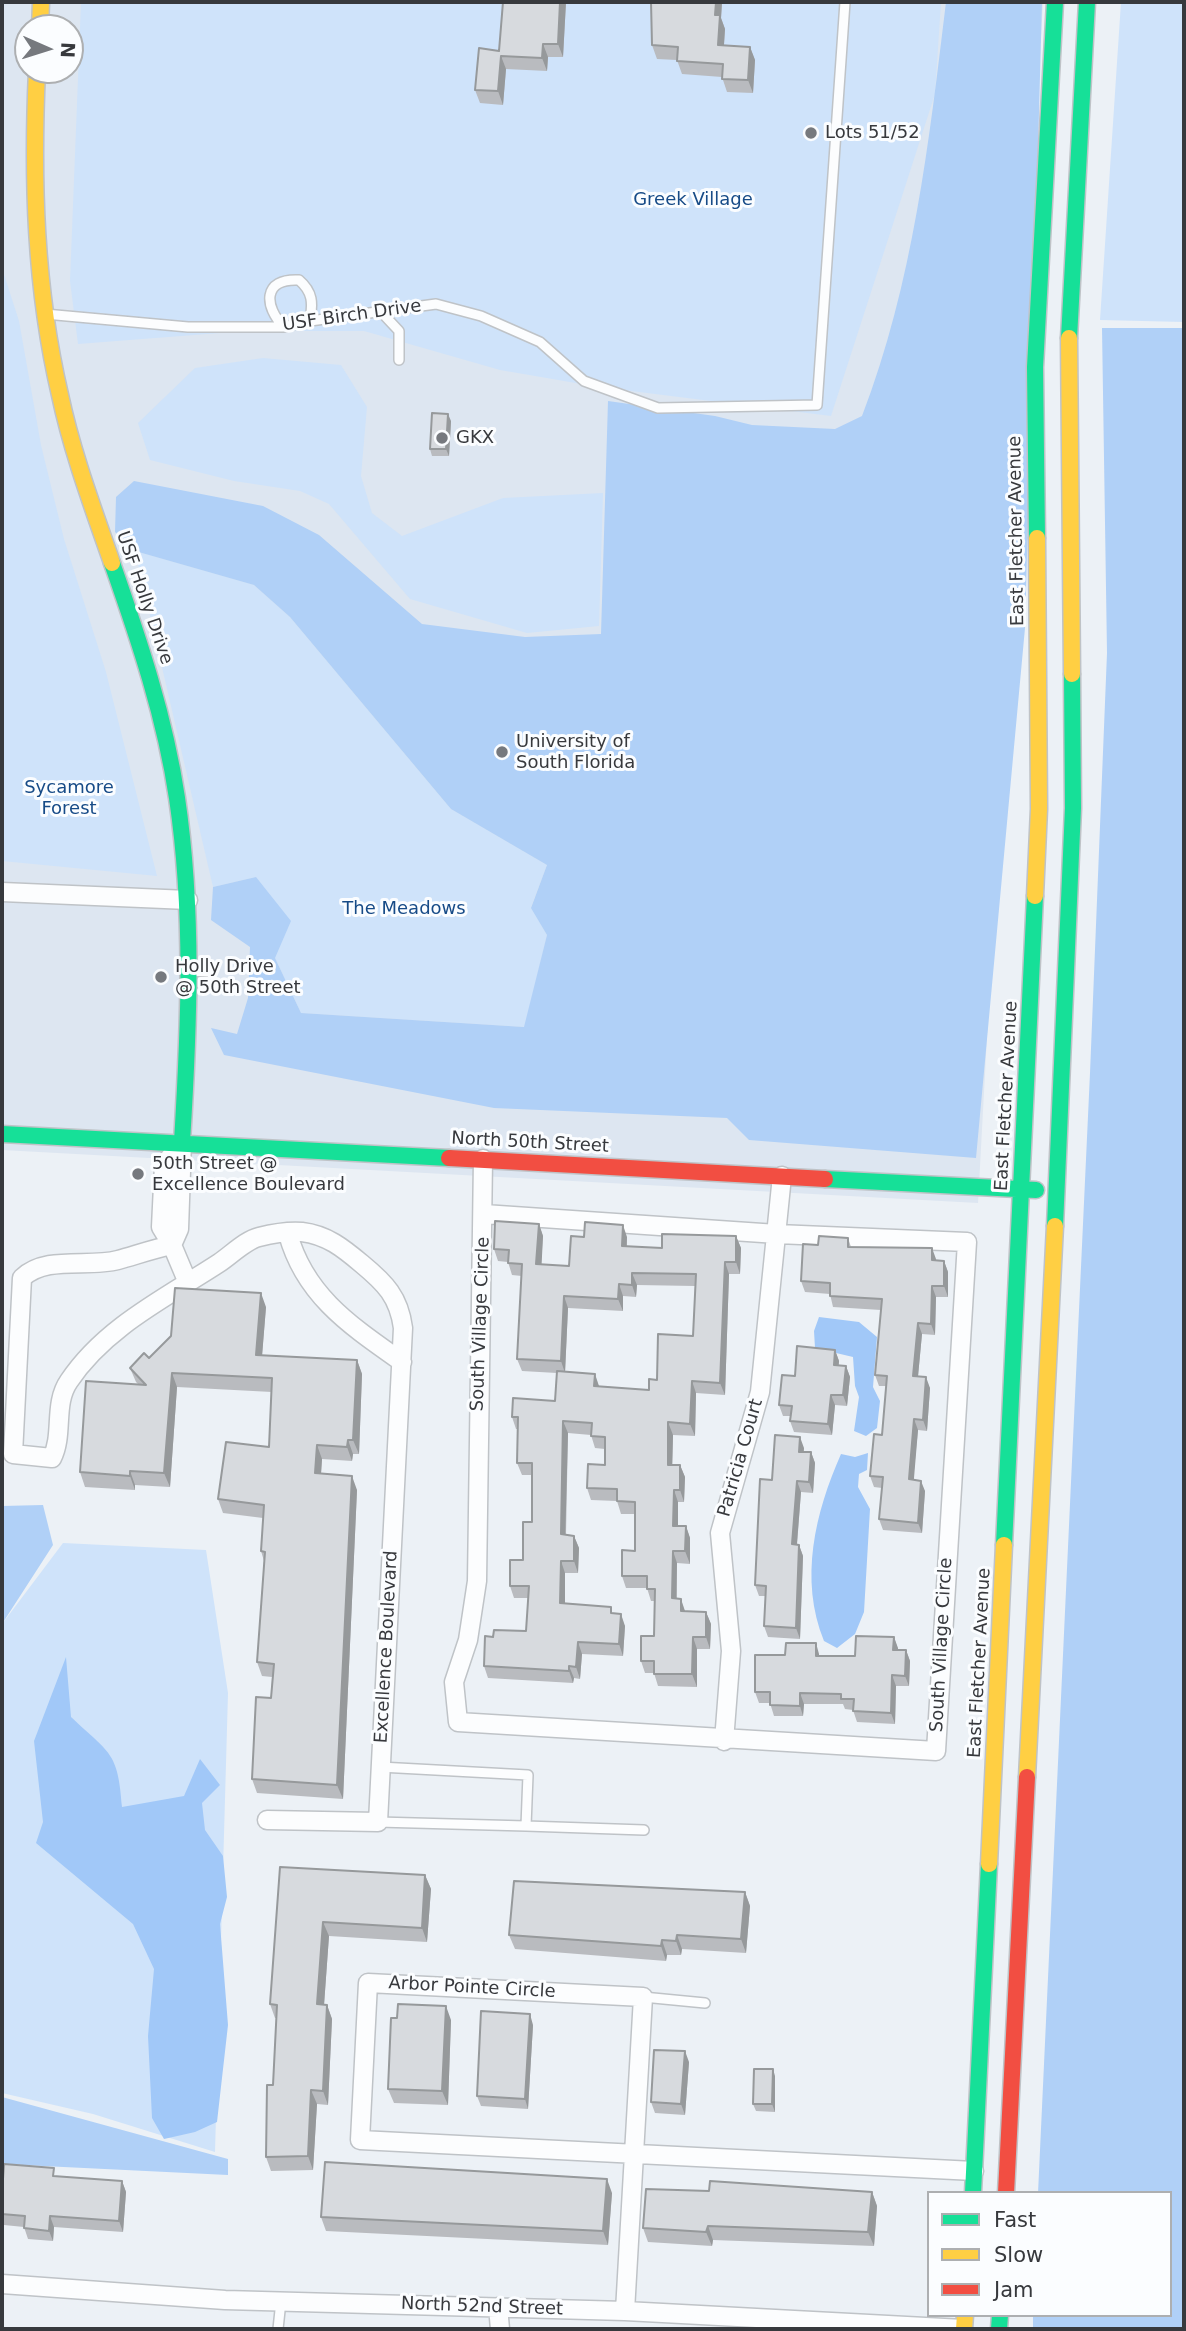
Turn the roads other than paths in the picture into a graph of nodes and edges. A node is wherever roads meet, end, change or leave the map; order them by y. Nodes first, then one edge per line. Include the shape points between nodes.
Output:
1 (845, 2) edge
2 (1055, 2) edge
3 (1087, 2) edge
4 (37, 84) edge
5 (374, 311) junction
6 (45, 314) junction
7 (310, 321) junction
8 (284, 327) junction
9 (399, 360) dead end
10 (2, 892) edge
11 (188, 900) junction
12 (189, 971) junction
13 (208, 972) dead end
14 (2, 1134) edge
15 (182, 1142) junction
16 (483, 1159) junction
17 (782, 1176) junction
18 (1022, 1189) junction
19 (1057, 1191) junction
20 (485, 1214) junction
21 (288, 1234) junction
22 (777, 1234) junction
23 (172, 1245) junction
24 (188, 1283) junction
25 (402, 1362) junction
26 (724, 1741) junction
27 (380, 1766) junction
28 (267, 1820) dead end
29 (377, 1822) junction
30 (526, 1826) junction
31 (644, 1830) dead end
32 (643, 1997) junction
33 (705, 2003) dead end
34 (635, 2152) junction
35 (974, 2171) junction
36 (973, 2191) edge
37 (1006, 2191) edge
38 (2, 2284) edge
39 (281, 2301) junction
40 (498, 2307) junction
41 (625, 2311) junction
42 (730, 2323) edge
43 (850, 2326) edge
44 (278, 2329) edge
45 (500, 2329) edge
46 (964, 2329) edge

1 - 5 lane, USF Birch Drive via 817,405 658,408 584,381 540,342 481,316 436,304
2 - 18 main road, East Fletcher Avenue via 1035,367 1040,809
3 - 19 main road via 1069,320 1073,808
4 - 6 main road, USF Holly Drive via 34,227
5 - 7 lane, USF Birch Drive
5 - 9 lane via 399,331
6 - 8 lane, USF Birch Drive via 188,327
6 - 11 main road, USF Holly Drive via 60,397 97,523 155,689 182,826
7 - 8 lane, USF Birch Drive
7 - 8 lane via 313,302 307,286 299,280 281,281 270,300 271,314
10 - 11 street
11 - 12 main road, USF Holly Drive
12 - 13 lane
12 - 15 main road, USF Holly Drive
14 - 15 main road, North 50th Street
15 - 16 main road, North 50th Street
15 - 23 street via 164,1165 161,1227
16 - 17 main road, North 50th Street
16 - 20 street, South Village Circle
17 - 18 main road, North 50th Street
17 - 22 street, Patricia Court
18 - 19 main road, North 50th Street
18 - 35 main road, East Fletcher Avenue
19 - 37 main road
20 - 22 street, South Village Circle
20 - 26 street, South Village Circle via 477,1581 468,1640 454,1682 458,1722
21 - 24 street, Excellence Boulevard via 257,1237
21 - 25 street via 296,1262 315,1291 348,1324
21 - 25 street, Excellence Boulevard via 301,1232 335,1241 388,1285 400,1309
22 - 26 street, Patricia Court via 760,1392 720,1533 732,1651
22 - 26 street, South Village Circle via 967,1242 936,1751
23 - 24 street
23 - 24 street, Excellence Boulevard via 118,1260 33,1268 23,1278 13,1454 52,1458 68,1382 127,1322
25 - 27 street, Excellence Boulevard
27 - 29 street, Excellence Boulevard
27 - 30 lane via 528,1774
28 - 29 street
29 - 30 lane
30 - 31 lane
32 - 33 lane
32 - 34 street
32 - 34 street, Arbor Pointe Circle via 368,1983 360,2140
34 - 35 street, Arbor Pointe Circle
34 - 41 street
35 - 36 main road, East Fletcher Avenue
38 - 39 street, North 52nd Street
39 - 40 street, North 52nd Street
39 - 44 lane
40 - 41 street, North 52nd Street
40 - 45 street
41 - 42 street, North 52nd Street
42 - 43 street, North 52nd Street
43 - 46 street, North 52nd Street

